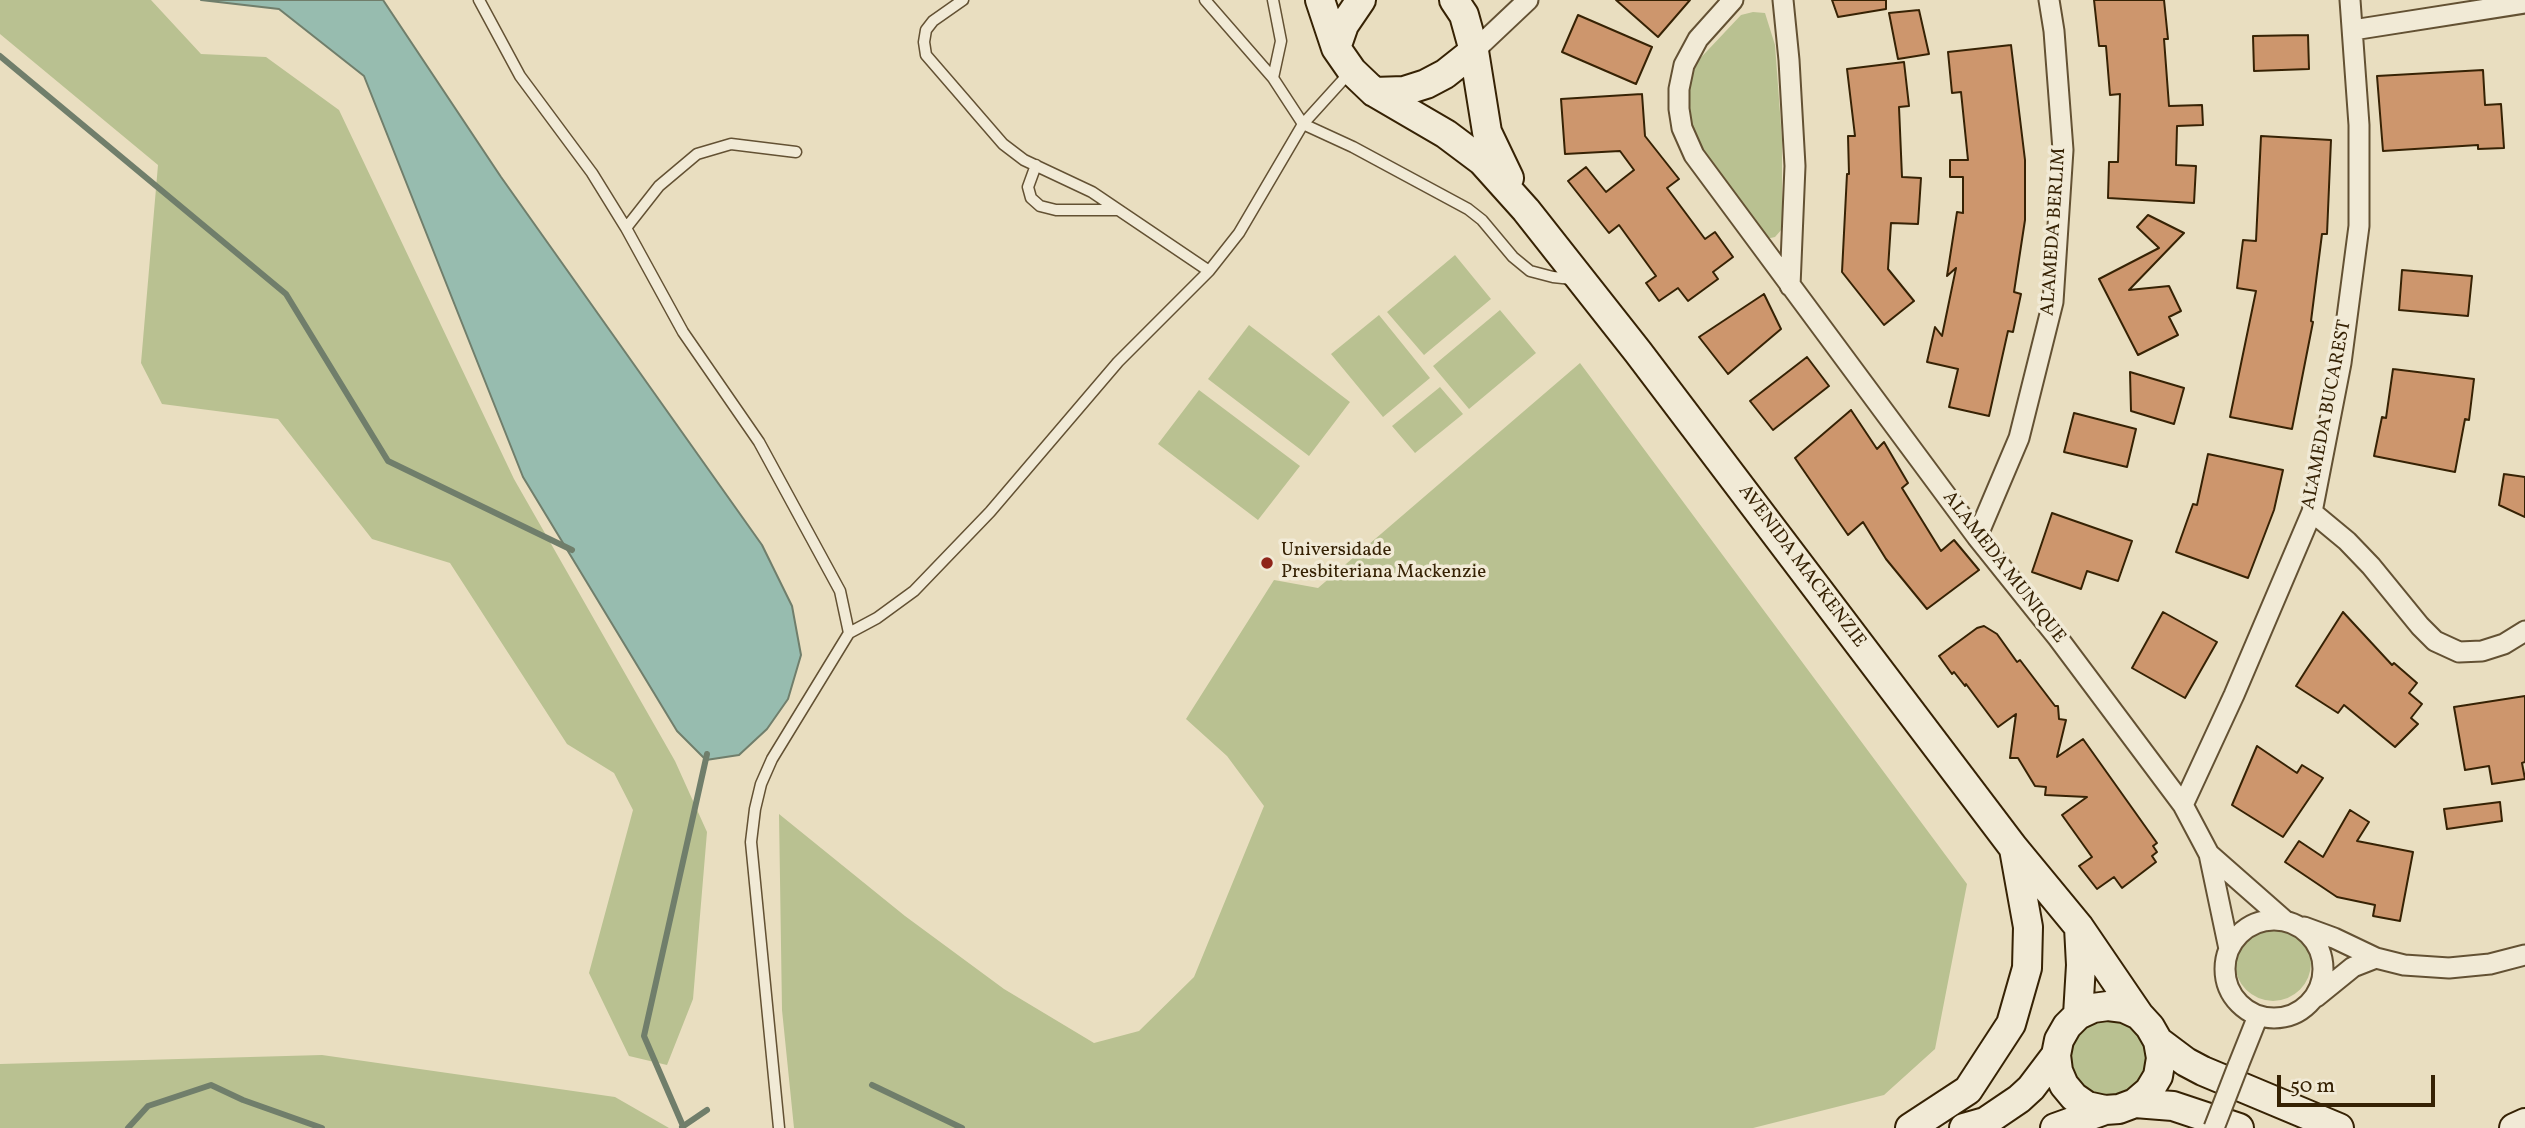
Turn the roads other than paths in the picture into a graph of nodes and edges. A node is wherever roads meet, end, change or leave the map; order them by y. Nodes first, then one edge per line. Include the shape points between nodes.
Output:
1 (479, 0) edge
2 (963, 0) edge
3 (1205, 0) edge
4 (1273, 0) edge
5 (1320, 0) edge
6 (1360, 0) edge
7 (1454, 0) edge
8 (1528, 0) edge
9 (1733, 0) edge
10 (1783, 0) edge
11 (2049, 0) edge
12 (2350, 0) edge
13 (2525, 3) edge
14 (2353, 30) junction
15 (1474, 51) junction
16 (1344, 59) junction
17 (1273, 78) junction
18 (1374, 92) junction
19 (1303, 124) junction
20 (796, 152) dead end
21 (1036, 165) junction
22 (1523, 206) junction
23 (1119, 210) junction
24 (626, 228) junction
25 (1209, 271) junction
26 (1582, 281) junction
27 (1790, 286) junction
28 (2312, 512) junction
29 (1977, 537) junction
30 (2525, 631) edge
31 (849, 633) junction
32 (2183, 805) junction
33 (2013, 847) junction
34 (2209, 853) junction
35 (2291, 923) junction
36 (2080, 927) junction
37 (2229, 949) junction
38 (2525, 956) edge
39 (2376, 958) junction
40 (2315, 997) junction
41 (2078, 1015) junction
42 (2138, 1015) junction
43 (2258, 1016) junction
44 (2158, 1041) junction
45 (2056, 1055) junction
46 (2135, 1103) junction
47 (2105, 1110) junction
48 (2525, 1123) edge
49 (779, 1128) edge
50 (1910, 1128) edge
51 (1964, 1128) edge
52 (2055, 1128) edge
53 (2214, 1128) edge
54 (2239, 1128) edge
55 (2339, 1128) edge
56 (2514, 1128) edge

1 - 24 lane via 520,76 592,173
2 - 21 lane via 926,30 926,55 1003,144
3 - 17 lane
4 - 17 lane via 1281,41
5 - 16 main road, AVENIDA MACKENZIE
6 - 16 main road via 1344,25
7 - 15 main road, AVENIDA MACKENZIE via 1464,15
8 - 15 street
9 - 27 street, ALAMEDA MUNIQUE via 1698,39 1684,65 1679,89 1682,128 1694,155
10 - 27 street via 1795,166
11 - 29 street, ALAMEDA BERLIM via 2063,150 2053,302 2019,438
12 - 14 street, ALAMEDA BUCAREST
13 - 14 street
14 - 28 street, ALAMEDA BUCAREST via 2359,226 2341,363
15 - 18 main road via 1426,84
15 - 22 main road, AVENIDA MACKENZIE via 1487,132
16 - 18 main road, AVENIDA MACKENZIE
16 - 19 lane
17 - 19 lane
18 - 22 main road, AVENIDA MACKENZIE via 1482,161
19 - 25 lane via 1239,233
19 - 26 lane via 1468,209 1530,271
20 - 24 lane via 731,144 698,154 659,186
21 - 23 lane
21 - 23 lane via 1028,187 1040,206
22 - 26 main road, AVENIDA MACKENZIE
23 - 25 lane
24 - 31 lane via 683,332 760,442 839,591
25 - 31 lane via 1118,362 990,512 914,591
26 - 33 main road, AVENIDA MACKENZIE
27 - 29 street, ALAMEDA MUNIQUE
28 - 30 street via 2355,550 2435,641 2459,652 2482,651
28 - 32 street, ALAMEDA BUCAREST
29 - 32 street, ALAMEDA MUNIQUE
31 - 49 lane via 772,759 755,809 751,842
32 - 34 street, ALAMEDA MUNIQUE
33 - 36 main road, AVENIDA MACKENZIE
33 - 50 main road via 2028,927 2027,968 2011,1024 1968,1090
34 - 35 street, ALAMEDA MUNIQUE
34 - 37 street, ALAMEDA MUNIQUE
35 - 37 street via 2258,922 2236,937
35 - 39 street
35 - 40 street via 2311,935 2320,949 2323,982
36 - 41 main road
36 - 42 main road, AVENIDA MACKENZIE
37 - 43 street via 2226,981 2233,996
38 - 39 street via 2449,968
39 - 40 street via 2353,967
40 - 43 street via 2307,1007 2284,1018
41 - 42 main road via 2108,1006
41 - 45 main road via 2059,1040
42 - 44 main road
43 - 53 street, bridge
44 - 46 main road via 2158,1076
44 - 55 main road via 2203,1071
45 - 47 main road via 2058,1071 2074,1097
45 - 51 main road via 2019,1099 1985,1122
46 - 47 main road
46 - 54 main road via 2174,1106
47 - 52 main road
48 - 56 main road

